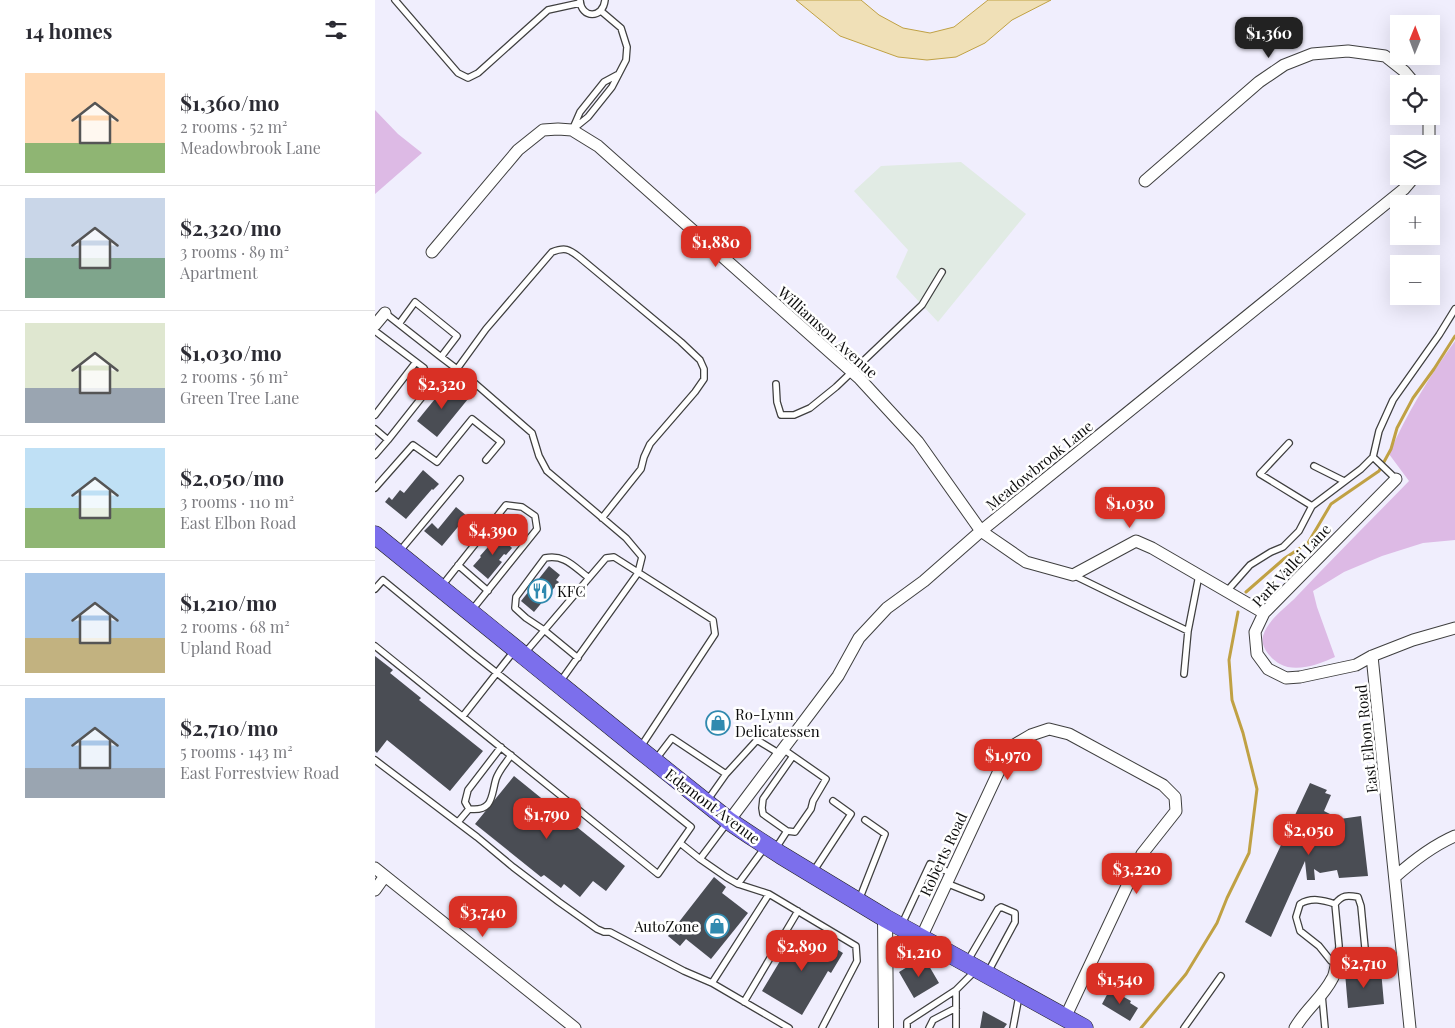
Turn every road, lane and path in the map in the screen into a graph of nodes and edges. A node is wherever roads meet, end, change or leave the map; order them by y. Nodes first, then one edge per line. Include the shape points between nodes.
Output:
1 (395, 0) edge
2 (605, 0) edge
3 (580, 1) edge
4 (601, 11) junction
5 (617, 75) junction
6 (1407, 75) edge
7 (572, 130) junction
8 (1145, 181) dead end
9 (1408, 185) edge
10 (432, 252) dead end
11 (942, 272) dead end
12 (1455, 309) edge
13 (385, 313) joint
14 (399, 324) junction
15 (375, 325) edge
16 (375, 331) edge
17 (441, 357) junction
18 (416, 362) junction
19 (457, 369) junction
20 (851, 371) junction
21 (776, 384) dead end
22 (375, 415) edge
23 (375, 429) edge
24 (388, 440) junction
25 (1289, 443) dead end
26 (375, 455) edge
27 (1373, 457) junction
28 (486, 460) dead end
29 (1314, 466) dead end
30 (460, 479) dead end
31 (1396, 479) joint
32 (1344, 482) junction
33 (375, 488) edge
34 (1312, 506) junction
35 (602, 518) junction
36 (981, 531) junction
37 (377, 541) edge
38 (398, 554) junction
39 (458, 565) junction
40 (638, 573) junction
41 (1073, 575) junction
42 (1199, 575) junction
43 (589, 578) junction
44 (440, 587) junction
45 (375, 589) edge
46 (488, 591) junction
47 (1227, 591) junction
48 (471, 612) junction
49 (1264, 613) junction
50 (1455, 628) edge
51 (544, 630) junction
52 (1188, 631) junction
53 (375, 646) edge
54 (520, 652) junction
55 (1372, 656) junction
56 (578, 658) junction
57 (497, 672) junction
58 (1184, 674) dead end
59 (559, 683) junction
60 (463, 716) junction
61 (501, 747) junction
62 (639, 749) junction
63 (782, 752) junction
64 (511, 756) junction
65 (793, 756) junction
66 (375, 760) edge
67 (654, 762) junction
68 (726, 774) junction
69 (833, 801) dead end
70 (706, 803) junction
71 (469, 809) junction
72 (865, 820) dead end
73 (729, 821) junction
74 (458, 822) junction
75 (787, 831) junction
76 (1455, 836) edge
77 (680, 843) junction
78 (770, 848) junction
79 (700, 859) junction
80 (375, 868) edge
81 (812, 874) junction
82 (385, 876) junction
83 (1395, 877) junction
84 (949, 878) junction
85 (738, 884) junction
86 (375, 890) edge
87 (769, 894) junction
88 (981, 897) dead end
89 (858, 902) junction
90 (1335, 904) junction
91 (798, 911) junction
92 (893, 922) junction
93 (921, 938) junction
94 (1337, 964) junction
95 (977, 968) junction
96 (1221, 976) dead end
97 (712, 983) junction
98 (956, 990) junction
99 (1019, 992) junction
100 (1321, 994) junction
101 (744, 1002) junction
102 (956, 1008) junction
103 (1065, 1018) junction
104 (575, 1028) edge
105 (789, 1028) edge
106 (822, 1028) edge
107 (885, 1028) edge
108 (907, 1028) edge
109 (929, 1028) edge
110 (956, 1028) edge
111 (1013, 1028) edge
112 (1084, 1028) edge
113 (1184, 1028) edge
114 (1295, 1028) edge
115 (1325, 1028) edge
116 (1410, 1028) edge

1 - 3 lane via 458,73 468,78 478,73 548,10
2 - 4 lane
3 - 4 lane via 585,12 596,14
4 - 5 lane via 621,28 627,47 626,60
5 - 7 lane via 612,87 588,117
5 - 7 lane via 604,82 580,112
6 - 8 street via 1385,56 1348,52 1312,54 1284,65 1259,82
7 - 10 street via 543,130 518,150
7 - 20 street, Williamson Avenue via 598,146
9 - 36 street, Meadowbrook Lane
11 - 20 lane via 922,305
12 - 27 lane via 1393,400 1379,431
13 - 14 lane
13 - 15 street
14 - 17 lane
14 - 17 lane via 415,302 457,336
16 - 18 lane
17 - 19 lane
18 - 22 lane
18 - 24 lane via 424,368 427,377 426,392
19 - 35 lane via 533,433 547,471
19 - 35 lane via 541,264 562,248 579,257 700,360 704,379 650,444 641,469
20 - 21 lane via 810,408 793,415 781,415
20 - 36 street, Williamson Avenue via 918,442
23 - 24 lane
24 - 26 lane
25 - 34 lane via 1260,474
27 - 31 lane
27 - 32 lane
28 - 33 lane via 501,442 472,419 437,462 413,445
29 - 32 lane
30 - 38 lane
31 - 49 street, Park Vallei Lane
32 - 34 lane
34 - 47 lane via 1299,531 1283,548 1250,565
35 - 40 lane via 642,556
36 - 41 street via 1027,562
36 - 63 street, Meadowbrook Lane via 924,581 887,608 859,638 838,676
37 - 38 main road, Edgmont Avenue
38 - 44 main road, Edgmont Avenue
39 - 44 lane
39 - 46 lane
39 - 46 lane via 506,505 522,507 535,516 537,528
40 - 43 lane via 614,557 606,558
40 - 56 lane
40 - 62 lane via 713,620 715,634
41 - 42 street via 1136,541
41 - 52 lane
42 - 47 street
42 - 52 lane
43 - 51 lane
43 - 51 lane via 567,561 556,556 545,558 515,598 515,608
44 - 48 main road, Edgmont Avenue
45 - 57 lane via 383,580
46 - 48 lane
47 - 49 street
48 - 54 main road, Edgmont Avenue
49 - 55 street, Park Vallei Lane via 1255,632 1257,654 1268,669 1286,678 1356,665
50 - 55 street, Park Vallei Lane
51 - 54 lane
51 - 56 lane
52 - 58 lane
53 - 60 lane
54 - 57 lane
54 - 59 main road, Edgmont Avenue
55 - 83 street, East Elbon Road
56 - 59 lane
57 - 60 lane
57 - 77 lane via 691,827
59 - 62 main road, Edgmont Avenue
60 - 61 lane
61 - 64 lane
61 - 71 lane via 468,790 465,802
62 - 67 main road, Edgmont Avenue
63 - 65 lane
63 - 68 lane via 757,740
63 - 73 street, Meadowbrook Lane
64 - 71 lane via 496,778 492,798 486,806 479,810
64 - 77 lane via 658,874
65 - 75 lane via 763,799 761,808 763,814
65 - 75 lane via 826,779 795,832
66 - 74 lane
67 - 68 lane via 672,738
67 - 70 main road, Edgmont Avenue
68 - 70 lane
69 - 81 lane via 851,814
70 - 73 main road, Edgmont Avenue
71 - 74 lane
72 - 89 lane via 885,834
73 - 78 main road, Edgmont Avenue
73 - 79 lane
74 - 97 lane via 520,873 597,929 610,932
75 - 78 lane
76 - 83 street via 1417,858
77 - 79 lane
78 - 81 main road, Edgmont Avenue
78 - 85 lane
79 - 85 lane
80 - 82 street
81 - 89 main road, Edgmont Avenue
82 - 86 street
82 - 104 street
83 - 116 street, East Elbon Road
84 - 88 lane
84 - 92 lane via 930,864
84 - 93 street, Roberts Road
84 - 103 street, Roberts Road via 1005,758 1013,746 1031,735 1049,729 1069,734 1163,785 1175,797 1176,811 1142,854
85 - 87 lane
87 - 91 lane
87 - 97 lane
89 - 92 main road, Edgmont Avenue
90 - 94 lane via 1339,946
90 - 94 lane via 1340,898 1358,898 1365,948 1360,961
90 - 94 lane via 1315,899 1305,901 1300,904 1295,917 1300,931
91 - 101 lane
91 - 106 lane via 856,946 857,961
92 - 93 main road, Edgmont Avenue
92 - 107 street
93 - 95 main road, Edgmont Avenue
94 - 100 street via 1332,979
95 - 95 lane via 1015,922 1015,914 1001,907 997,909
95 - 98 lane
95 - 99 main road, Edgmont Avenue
96 - 113 lane
97 - 101 lane
98 - 102 lane
98 - 108 lane via 907,1022
99 - 103 main road, Edgmont Avenue
99 - 111 lane
100 - 114 street
100 - 115 lane
101 - 105 lane
102 - 109 lane via 933,1020
102 - 110 lane
103 - 112 main road, Edgmont Avenue

